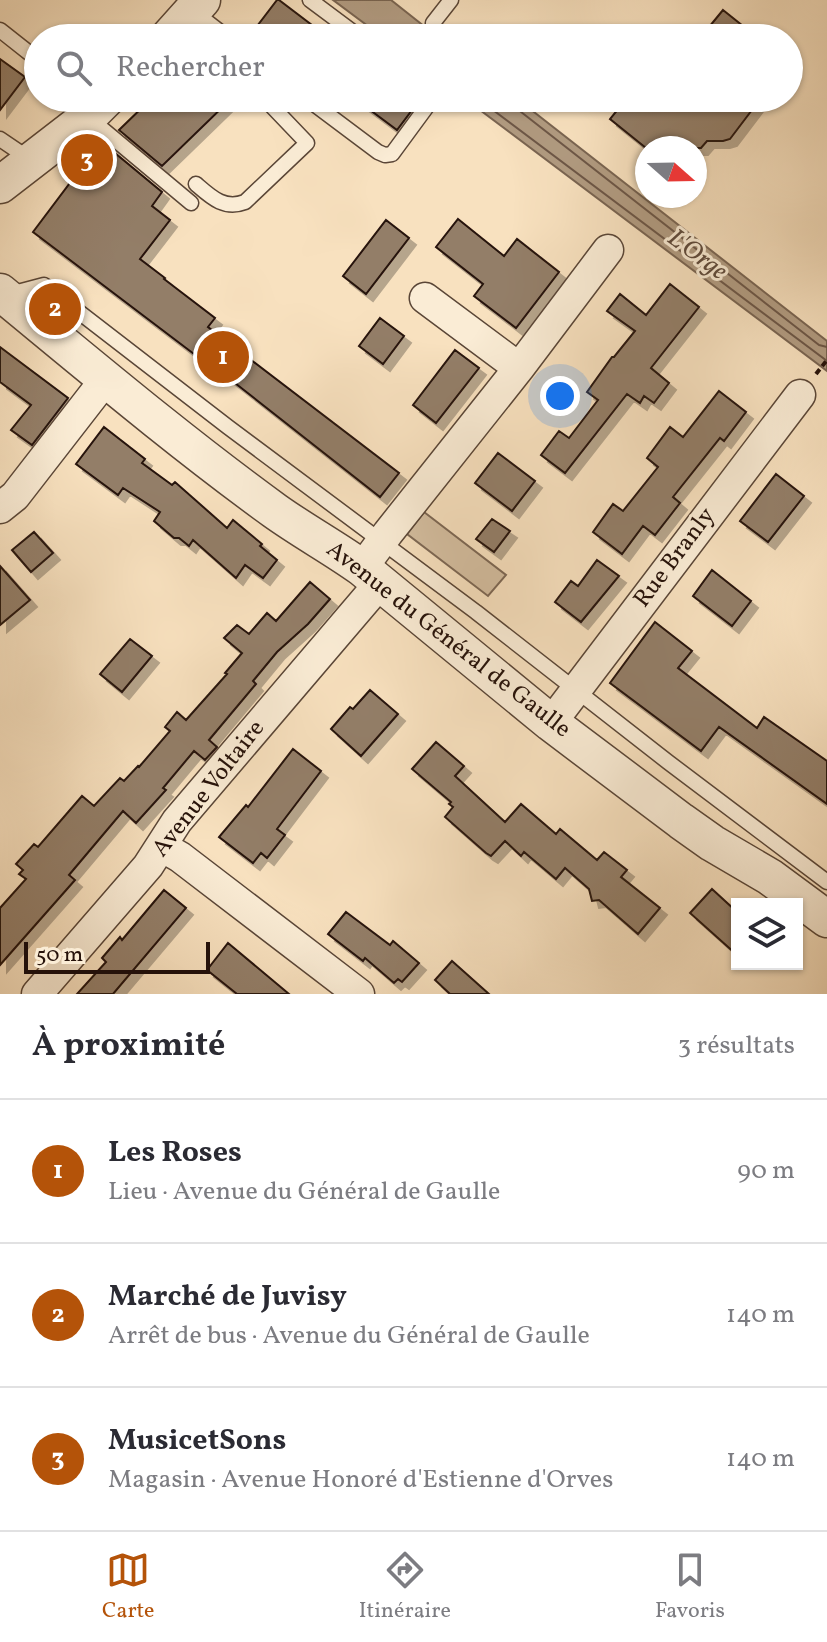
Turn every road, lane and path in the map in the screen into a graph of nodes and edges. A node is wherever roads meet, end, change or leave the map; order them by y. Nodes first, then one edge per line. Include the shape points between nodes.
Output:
1 (310, 0) edge
2 (451, 0) edge
3 (433, 23) dead end
4 (342, 24) edge
5 (0, 30) edge
6 (24, 49) edge
7 (87, 112) edge
8 (102, 112) edge
9 (277, 112) edge
10 (328, 112) edge
11 (423, 112) edge
12 (0, 139) edge
13 (32, 160) junction
14 (196, 184) dead end
15 (0, 185) edge
16 (191, 203) dead end
17 (608, 250) dead end
18 (2, 294) edge
19 (425, 298) dead end
20 (519, 368) junction
21 (105, 380) junction
22 (800, 395) dead end
23 (0, 508) edge
24 (374, 564) junction
25 (575, 690) junction
26 (551, 723) junction
27 (161, 846) junction
28 (826, 907) edge
29 (37, 994) edge
30 (359, 994) edge

1 - 4 lane
2 - 3 lane
5 - 6 lane
7 - 13 street
8 - 16 lane
9 - 14 lane via 307,143 245,202 222,204
10 - 11 lane via 385,155 392,154
12 - 13 lane
13 - 15 street
17 - 20 street, Avenue Voltaire
18 - 21 street, Avenue du Général de Gaulle
18 - 24 lane via 44,285
19 - 20 street
20 - 24 street, Avenue Voltaire
21 - 23 street
21 - 24 street, Avenue du Général de Gaulle via 277,512 339,551
22 - 25 street, Rue Branly
24 - 25 lane via 476,612
24 - 26 street, Avenue du Général de Gaulle
24 - 27 street, Avenue Voltaire
25 - 26 street, Rue Branly
25 - 28 lane
26 - 28 street, Avenue du Général de Gaulle via 712,843
27 - 29 street, Avenue Voltaire
27 - 30 street

